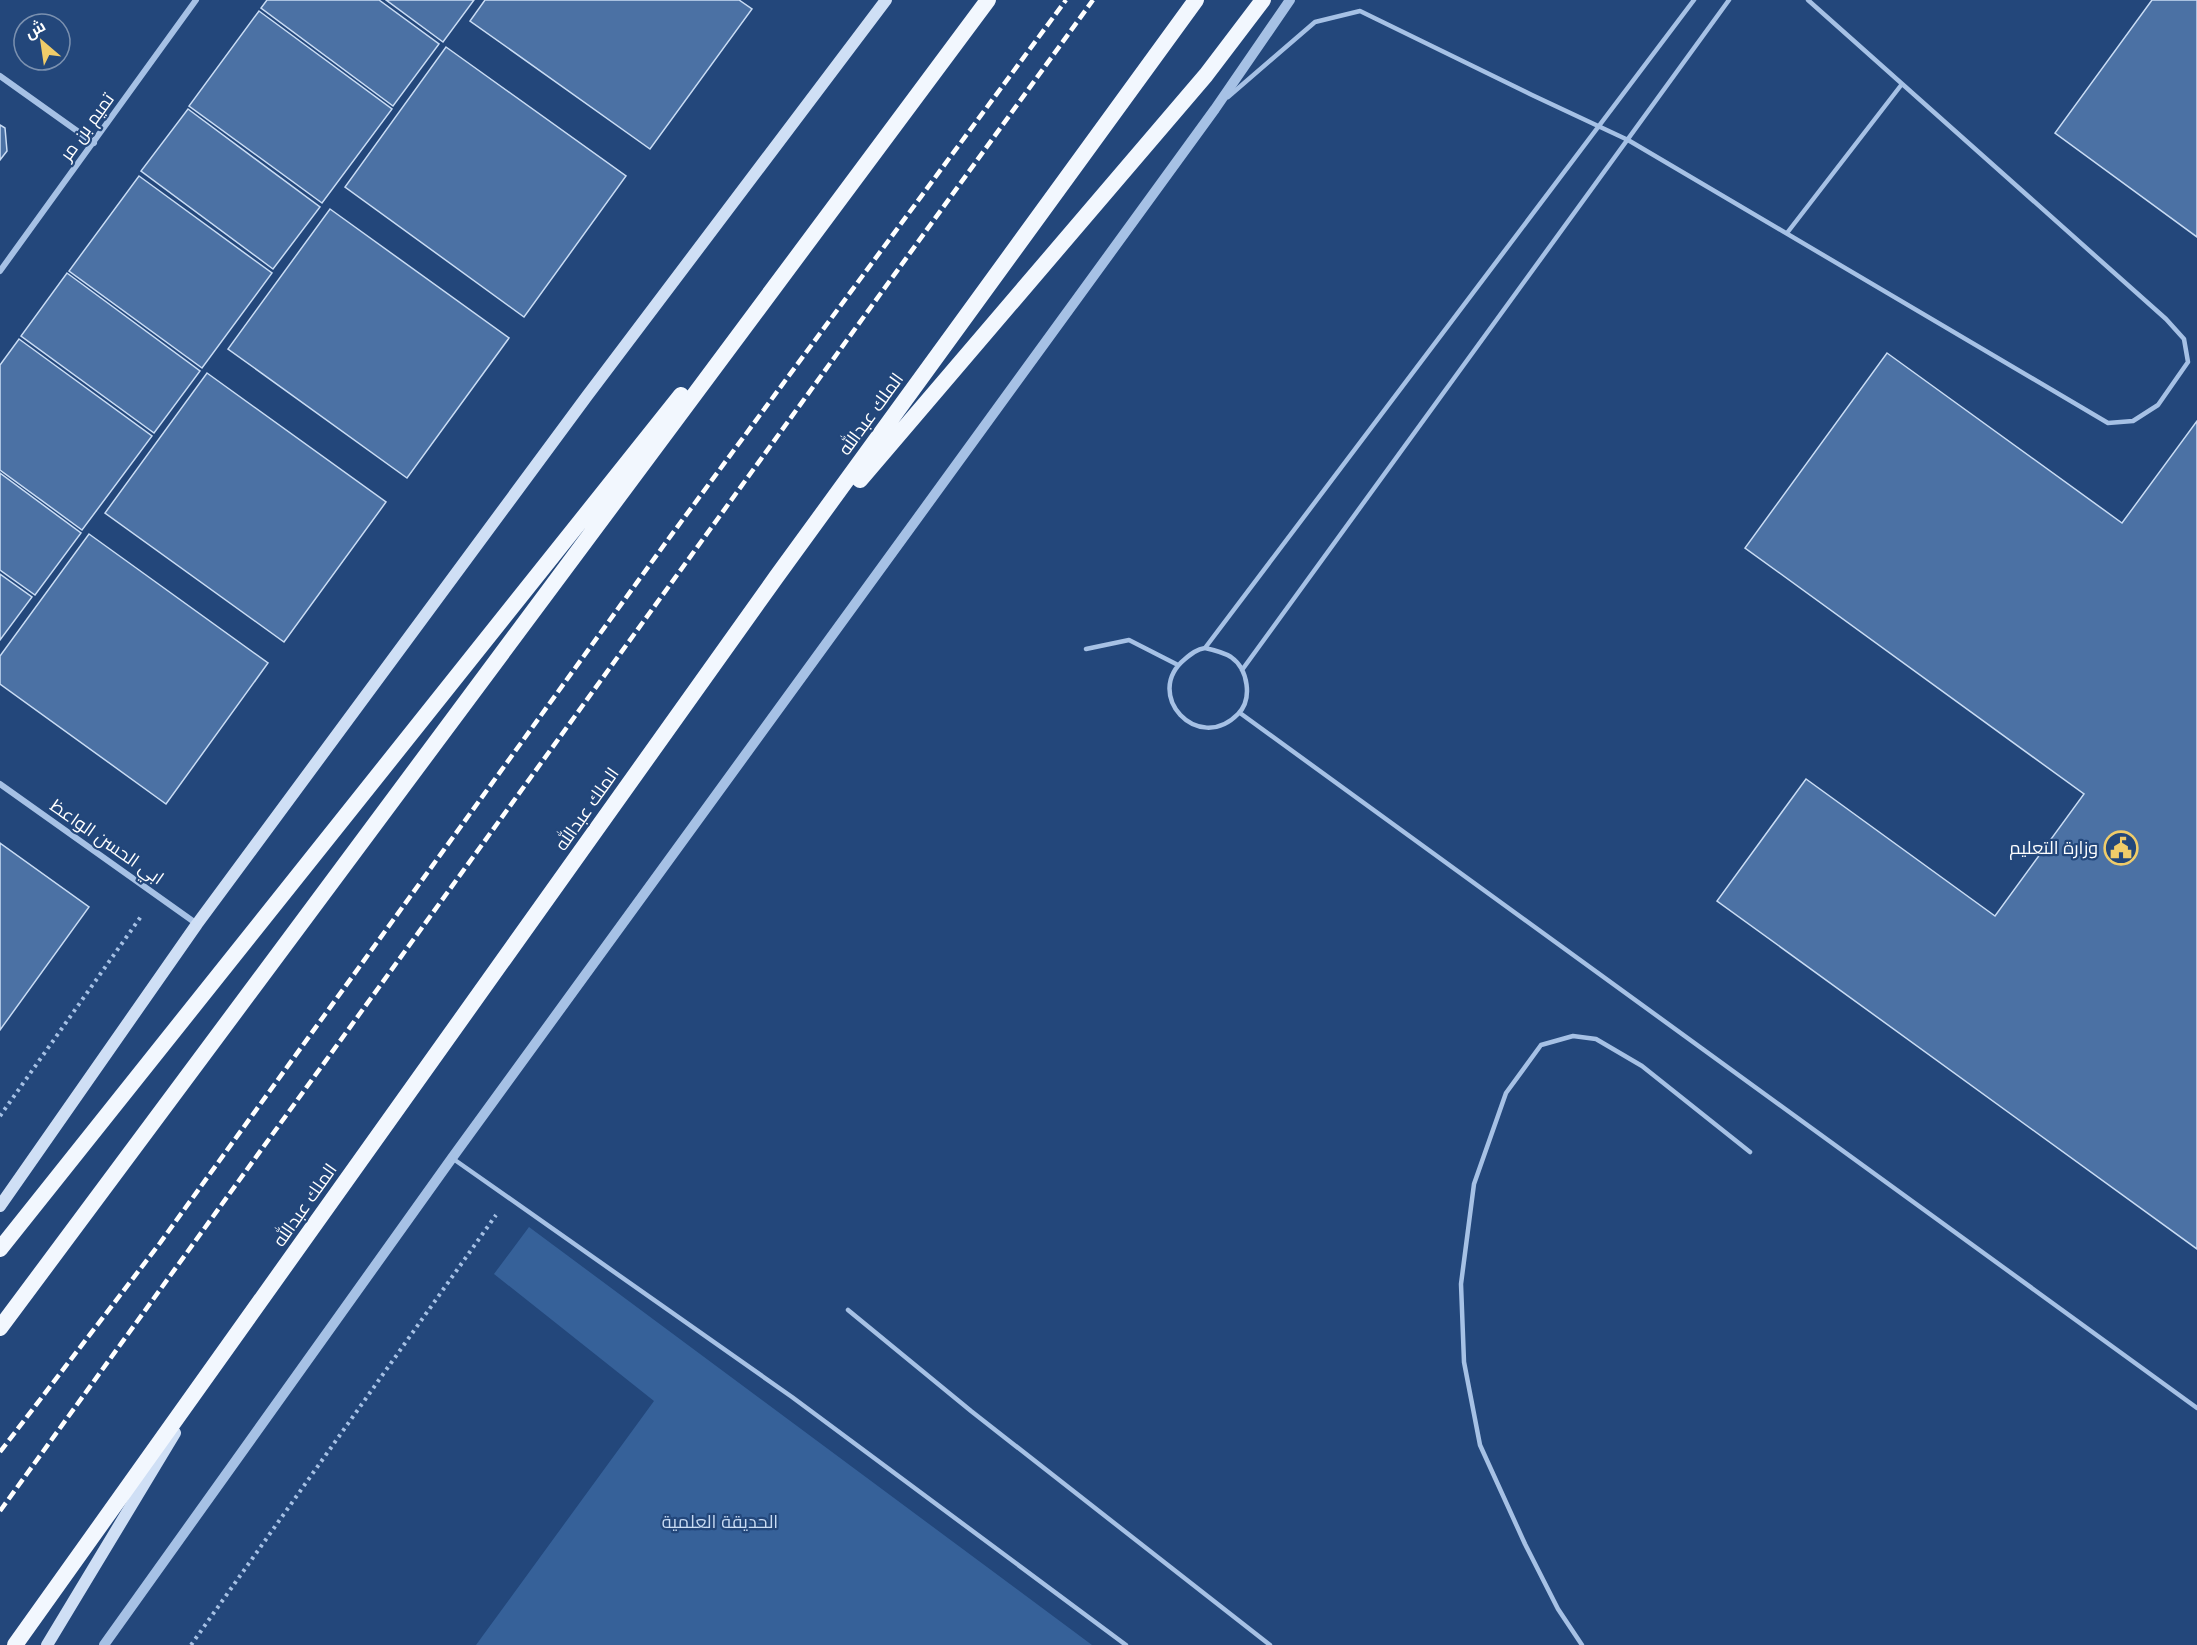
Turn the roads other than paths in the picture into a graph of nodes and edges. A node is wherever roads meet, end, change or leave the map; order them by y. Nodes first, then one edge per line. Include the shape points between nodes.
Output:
1 (196, 0) edge
2 (885, 0) edge
3 (988, 0) edge
4 (1196, 0) edge
5 (1263, 0) edge
6 (1290, 0) edge
7 (1694, 0) edge
8 (1729, 0) edge
9 (1808, 0) edge
10 (0, 76) edge
11 (1902, 84) junction
12 (1215, 109) junction
13 (1600, 127) junction
14 (885, 139) junction
15 (1628, 140) junction
16 (94, 143) junction
17 (1787, 233) junction
18 (0, 271) edge
19 (777, 576) junction
20 (1205, 648) junction
21 (1086, 649) dead end
22 (1178, 665) junction
23 (1242, 670) junction
24 (1240, 713) junction
25 (0, 784) edge
26 (197, 924) junction
27 (1750, 1152) dead end
28 (452, 1158) junction
29 (0, 1206) edge
30 (0, 1249) edge
31 (848, 1310) dead end
32 (0, 1328) edge
33 (222, 1355) junction
34 (2197, 1408) edge
35 (15, 1645) edge
36 (47, 1645) edge
37 (104, 1645) edge
38 (1126, 1645) edge
39 (1270, 1645) edge
40 (1582, 1645) edge

1 - 16 street, تميم بن مر
2 - 26 main road
3 - 14 highway
4 - 19 highway, الملك عبدالله
5 - 19 highway via 1206,75
6 - 12 street
7 - 13 lane
8 - 15 lane
9 - 11 lane
10 - 16 street
11 - 17 lane
11 - 17 lane via 2184,339 2188,362 2158,405 2133,421 2108,423
12 - 13 lane via 1315,22 1360,11
12 - 28 street
13 - 15 lane
13 - 20 lane
14 - 30 highway
14 - 32 highway
15 - 17 lane
15 - 23 lane
16 - 18 street, تميم بن مر
19 - 33 highway, الملك عبدالله
20 - 22 lane
20 - 23 lane via 1232,658
21 - 22 lane via 1129,640
22 - 24 lane via 1171,679 1170,695 1184,720 1198,727 1213,728
23 - 24 lane via 1247,684
24 - 34 lane
25 - 26 street, ابي الحسن الواعظ
26 - 29 main road
27 - 40 lane via 1642,1066 1596,1039 1573,1036 1541,1045 1506,1093 1473,1184 1461,1284 1464,1362 1480,1445 1539,1572
28 - 37 street
28 - 38 lane via 792,1397
31 - 39 lane
33 - 35 highway, الملك عبدالله
33 - 36 main road

